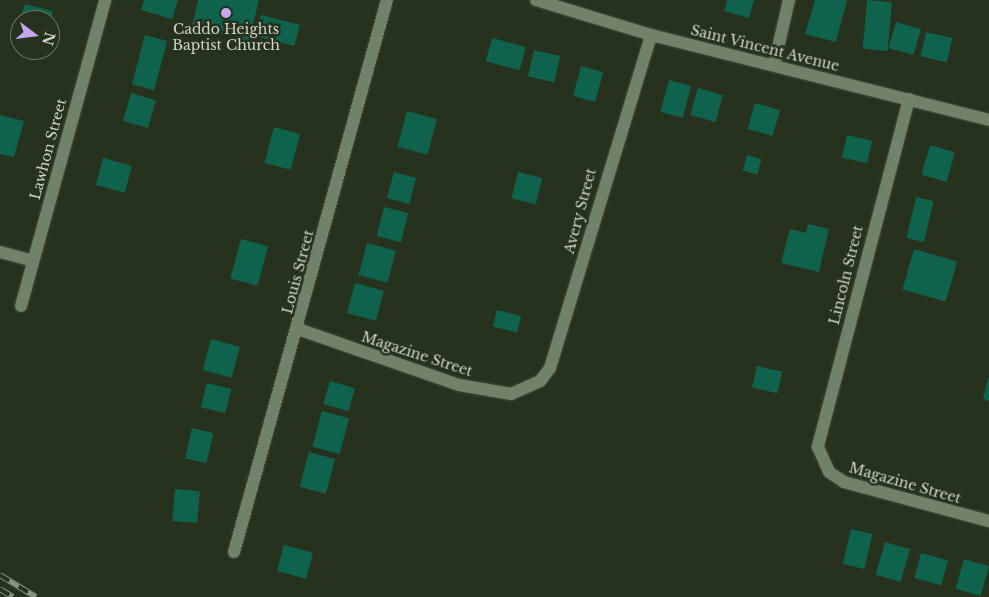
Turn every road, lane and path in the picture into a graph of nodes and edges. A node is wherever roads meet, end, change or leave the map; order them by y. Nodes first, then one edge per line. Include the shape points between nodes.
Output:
1 (105, 0) edge
2 (387, 0) edge
3 (536, 0) edge
4 (789, 0) edge
5 (651, 35) junction
6 (774, 65) junction
7 (909, 99) junction
8 (989, 120) edge
9 (0, 252) edge
10 (33, 261) junction
11 (21, 306) dead end
12 (298, 329) junction
13 (528, 389) joint
14 (822, 459) joint
15 (989, 521) edge
16 (234, 552) dead end

1 - 10 street, Lawhon Street
2 - 12 street, Louis Street
3 - 5 street, Saint Vincent Avenue
4 - 6 street
5 - 6 street, Saint Vincent Avenue
5 - 13 street, Avery Street via 550,368
6 - 7 street, Saint Vincent Avenue
7 - 8 street, Saint Vincent Avenue
7 - 14 street, Lincoln Street via 820,428
9 - 10 street
10 - 11 street, Lawhon Street
12 - 13 street, Magazine Street via 459,385 511,394
12 - 16 street, Louis Street
14 - 15 street, Magazine Street via 844,482

